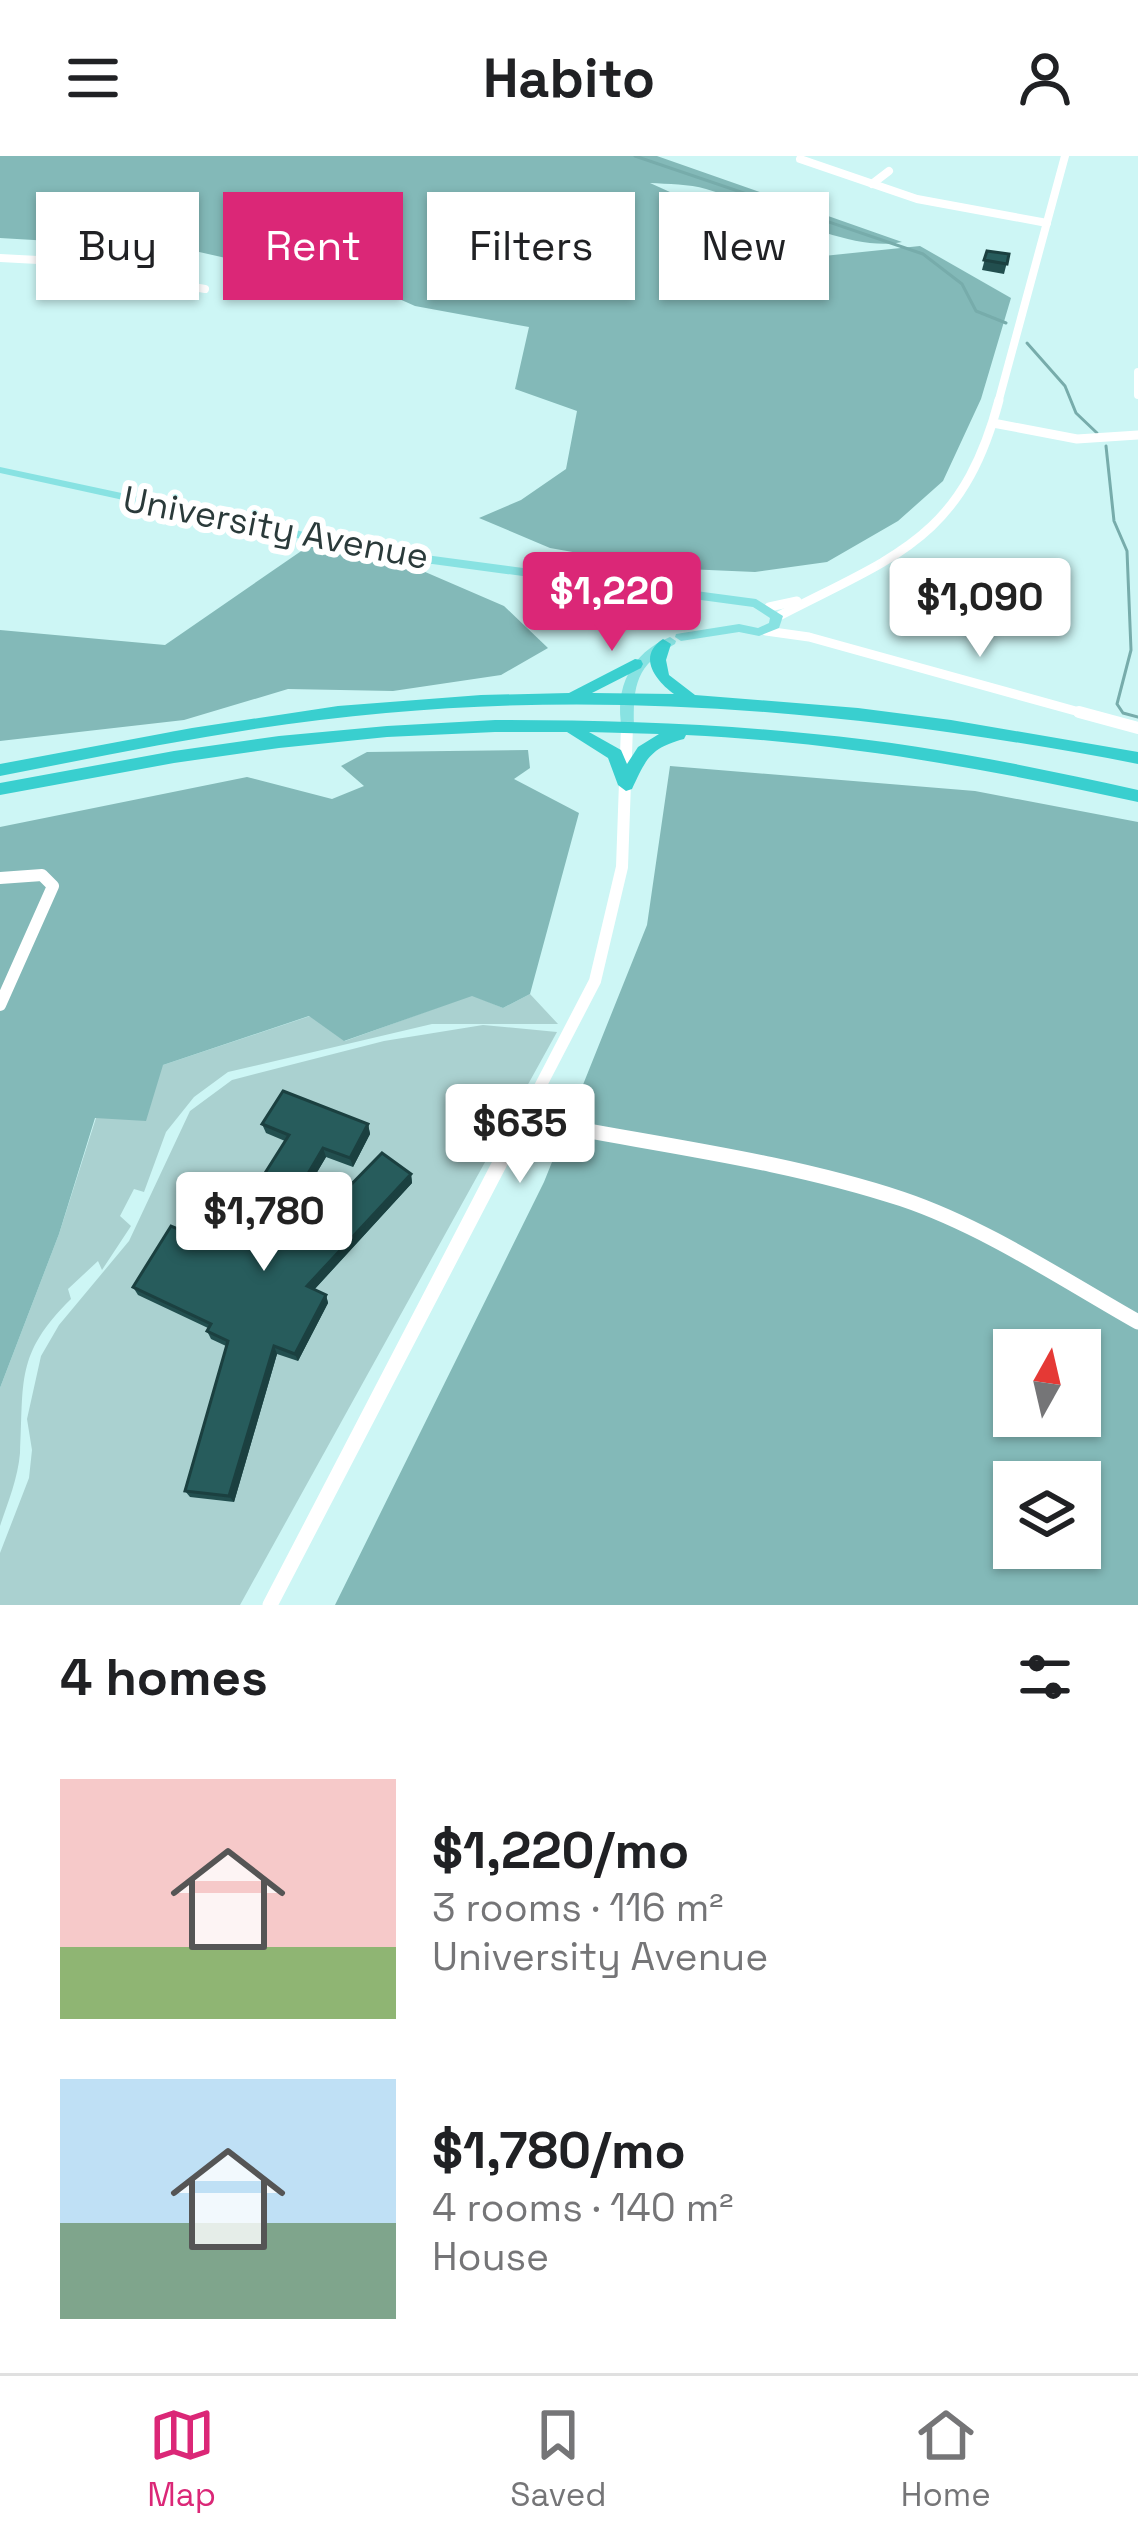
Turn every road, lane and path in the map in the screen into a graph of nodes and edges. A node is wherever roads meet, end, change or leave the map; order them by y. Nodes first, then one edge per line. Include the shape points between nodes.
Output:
1 (1065, 156) edge
2 (800, 158) edge
3 (889, 171) dead end
4 (872, 184) junction
5 (979, 201) dead end
6 (974, 212) junction
7 (1047, 224) junction
8 (0, 258) edge
9 (205, 289) dead end
10 (1138, 372) edge
11 (1138, 394) edge
12 (993, 423) junction
13 (1138, 435) edge
14 (0, 470) edge
15 (827, 593) junction
16 (799, 609) junction
17 (700, 613) junction
18 (736, 615) junction
19 (772, 619) junction
20 (681, 637) junction
21 (809, 637) junction
22 (663, 644) junction
23 (635, 664) junction
24 (571, 698) junction
25 (627, 698) junction
26 (693, 700) junction
27 (512, 726) junction
28 (627, 726) junction
29 (1138, 728) edge
30 (719, 730) junction
31 (1138, 758) edge
32 (0, 768) edge
33 (626, 785) junction
34 (0, 789) edge
35 (1138, 796) edge
36 (0, 878) edge
37 (0, 1005) edge
38 (525, 1119) junction
39 (1138, 1322) edge
40 (270, 1605) edge

1 - 7 street
2 - 4 street
3 - 4 street
4 - 6 street
5 - 6 street
6 - 7 street
7 - 12 street
8 - 9 street
10 - 11 street
12 - 13 street via 1077,439
12 - 15 street via 978,469 944,518 897,556
14 - 17 main road, University Avenue via 388,554 614,581
15 - 16 street
15 - 19 street
16 - 19 street
16 - 21 street
17 - 18 main road
17 - 18 main road, University Avenue
17 - 20 main road
18 - 19 main road
18 - 19 main road
18 - 20 main road
19 - 21 street
20 - 22 main road
21 - 29 street
22 - 23 main road
22 - 26 highway via 662,677
23 - 24 highway
23 - 25 main road
24 - 25 highway
24 - 32 highway via 286,719
25 - 26 highway
25 - 28 main road
26 - 31 highway via 886,714
27 - 28 highway
27 - 33 highway via 588,735 614,754
27 - 34 highway via 278,742
28 - 30 highway
28 - 33 street
30 - 33 highway via 651,742
30 - 35 highway via 952,758
33 - 38 street via 622,867 595,981
36 - 37 street via 43,875 53,886
38 - 39 street via 901,1199 955,1220
38 - 40 street

